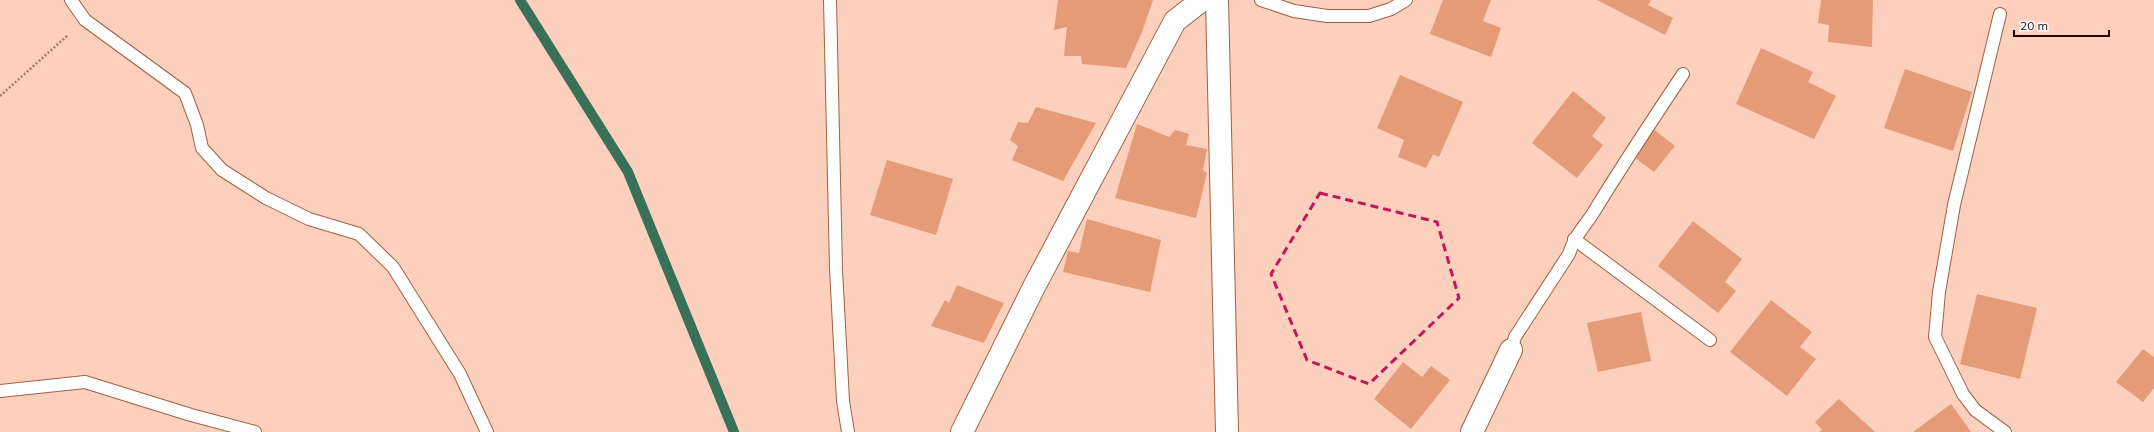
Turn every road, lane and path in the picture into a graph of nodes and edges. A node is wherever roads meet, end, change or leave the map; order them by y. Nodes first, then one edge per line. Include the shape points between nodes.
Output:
1 (71, 0) edge
2 (830, 0) edge
3 (1202, 0) edge
4 (1217, 0) edge
5 (1261, 0) edge
6 (1406, 0) edge
7 (2000, 14) dead end
8 (84, 20) junction
9 (1683, 74) dead end
10 (0, 96) edge
11 (1574, 239) junction
12 (1710, 340) dead end
13 (1511, 350) joint
14 (0, 391) edge
15 (255, 432) edge
16 (487, 432) edge
17 (848, 432) edge
18 (962, 432) edge
19 (1227, 432) edge
20 (1472, 432) edge
21 (2006, 432) edge

1 - 8 lane
2 - 17 lane via 837,277 843,401
3 - 18 street via 1175,21 1035,285
4 - 19 street
5 - 6 lane via 1294,11 1327,16 1368,16 1391,9
7 - 21 lane via 1954,205 1938,292 1935,337 1963,394 1975,410
8 - 10 path
8 - 16 lane via 185,93 197,125 202,148 222,170 266,198 309,219 359,234 393,267 460,374
9 - 11 lane
11 - 12 lane
11 - 13 lane via 1569,254 1515,337
13 - 20 street
14 - 15 lane via 85,382

